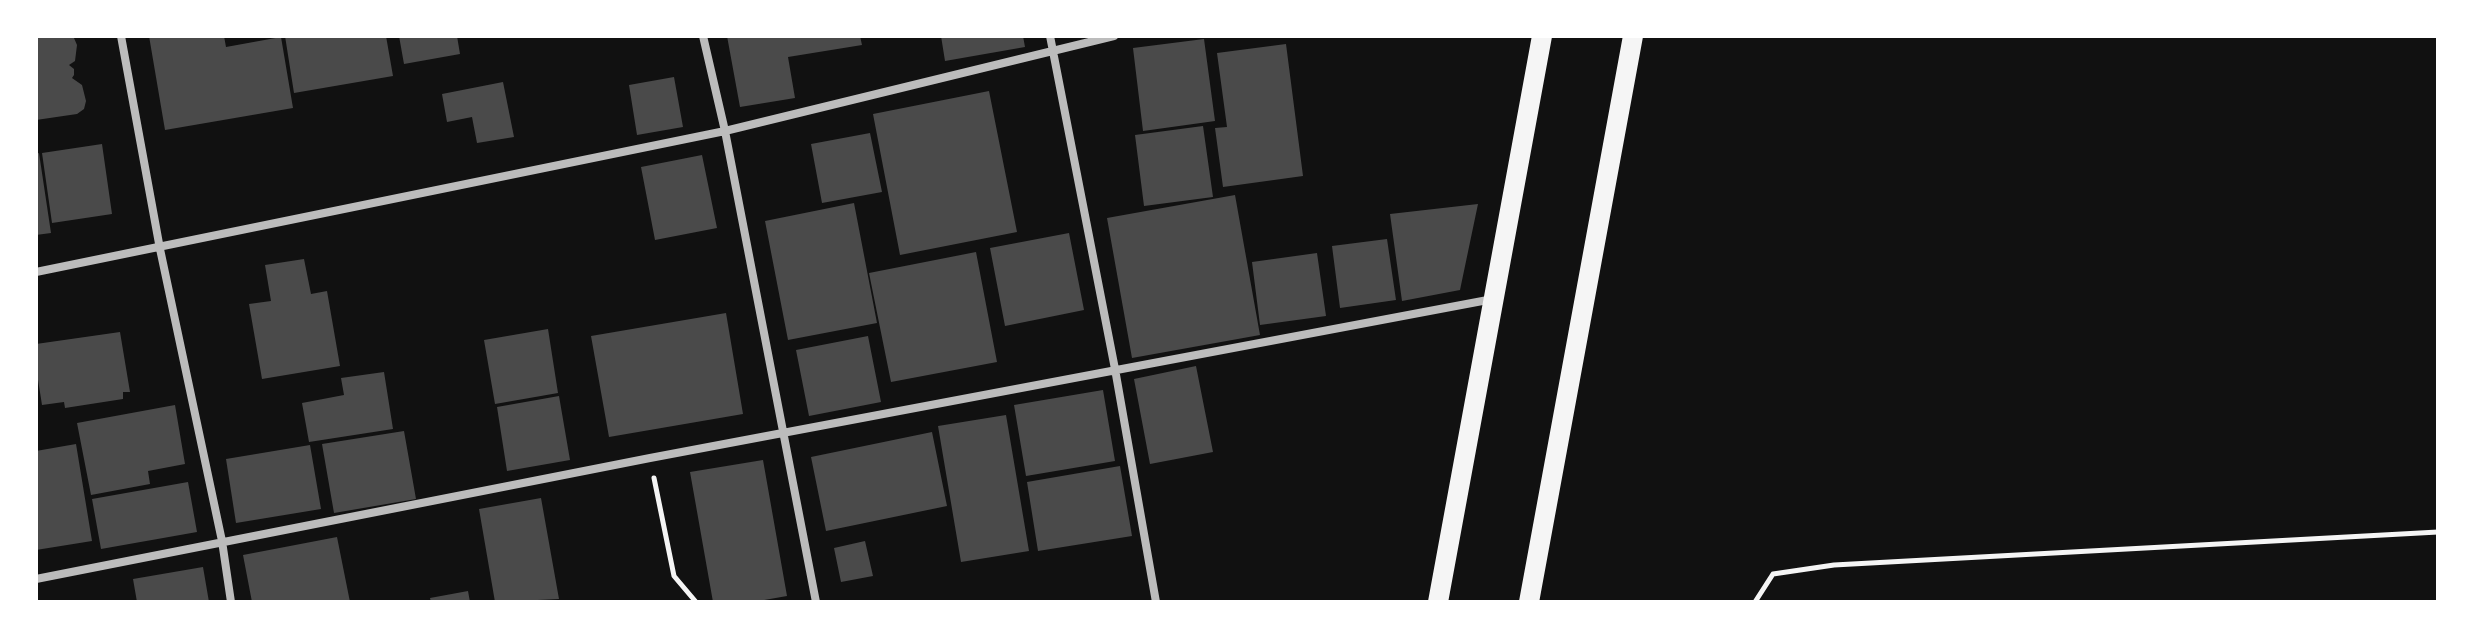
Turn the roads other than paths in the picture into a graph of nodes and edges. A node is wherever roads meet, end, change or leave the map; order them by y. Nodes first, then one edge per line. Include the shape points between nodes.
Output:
1 (121, 36) edge
2 (703, 36) edge
3 (1050, 36) edge
4 (1114, 36) edge
5 (1542, 36) edge
6 (1633, 36) edge
7 (1052, 49) junction
8 (725, 131) junction
9 (160, 249) junction
10 (36, 272) edge
11 (1493, 299) junction
12 (1115, 369) junction
13 (785, 432) junction
14 (222, 541) junction
15 (36, 579) edge
16 (231, 602) edge
17 (816, 602) edge
18 (1156, 602) edge
19 (1438, 602) edge
20 (1529, 602) edge

1 - 9 street
2 - 8 street
3 - 7 street
4 - 7 street
5 - 11 main road
6 - 20 main road
7 - 8 street
7 - 12 street
8 - 9 street
8 - 13 street
9 - 10 street
9 - 14 street
11 - 12 street
11 - 19 main road
12 - 13 street
12 - 18 street
13 - 14 street
13 - 17 street
14 - 15 street
14 - 16 street

